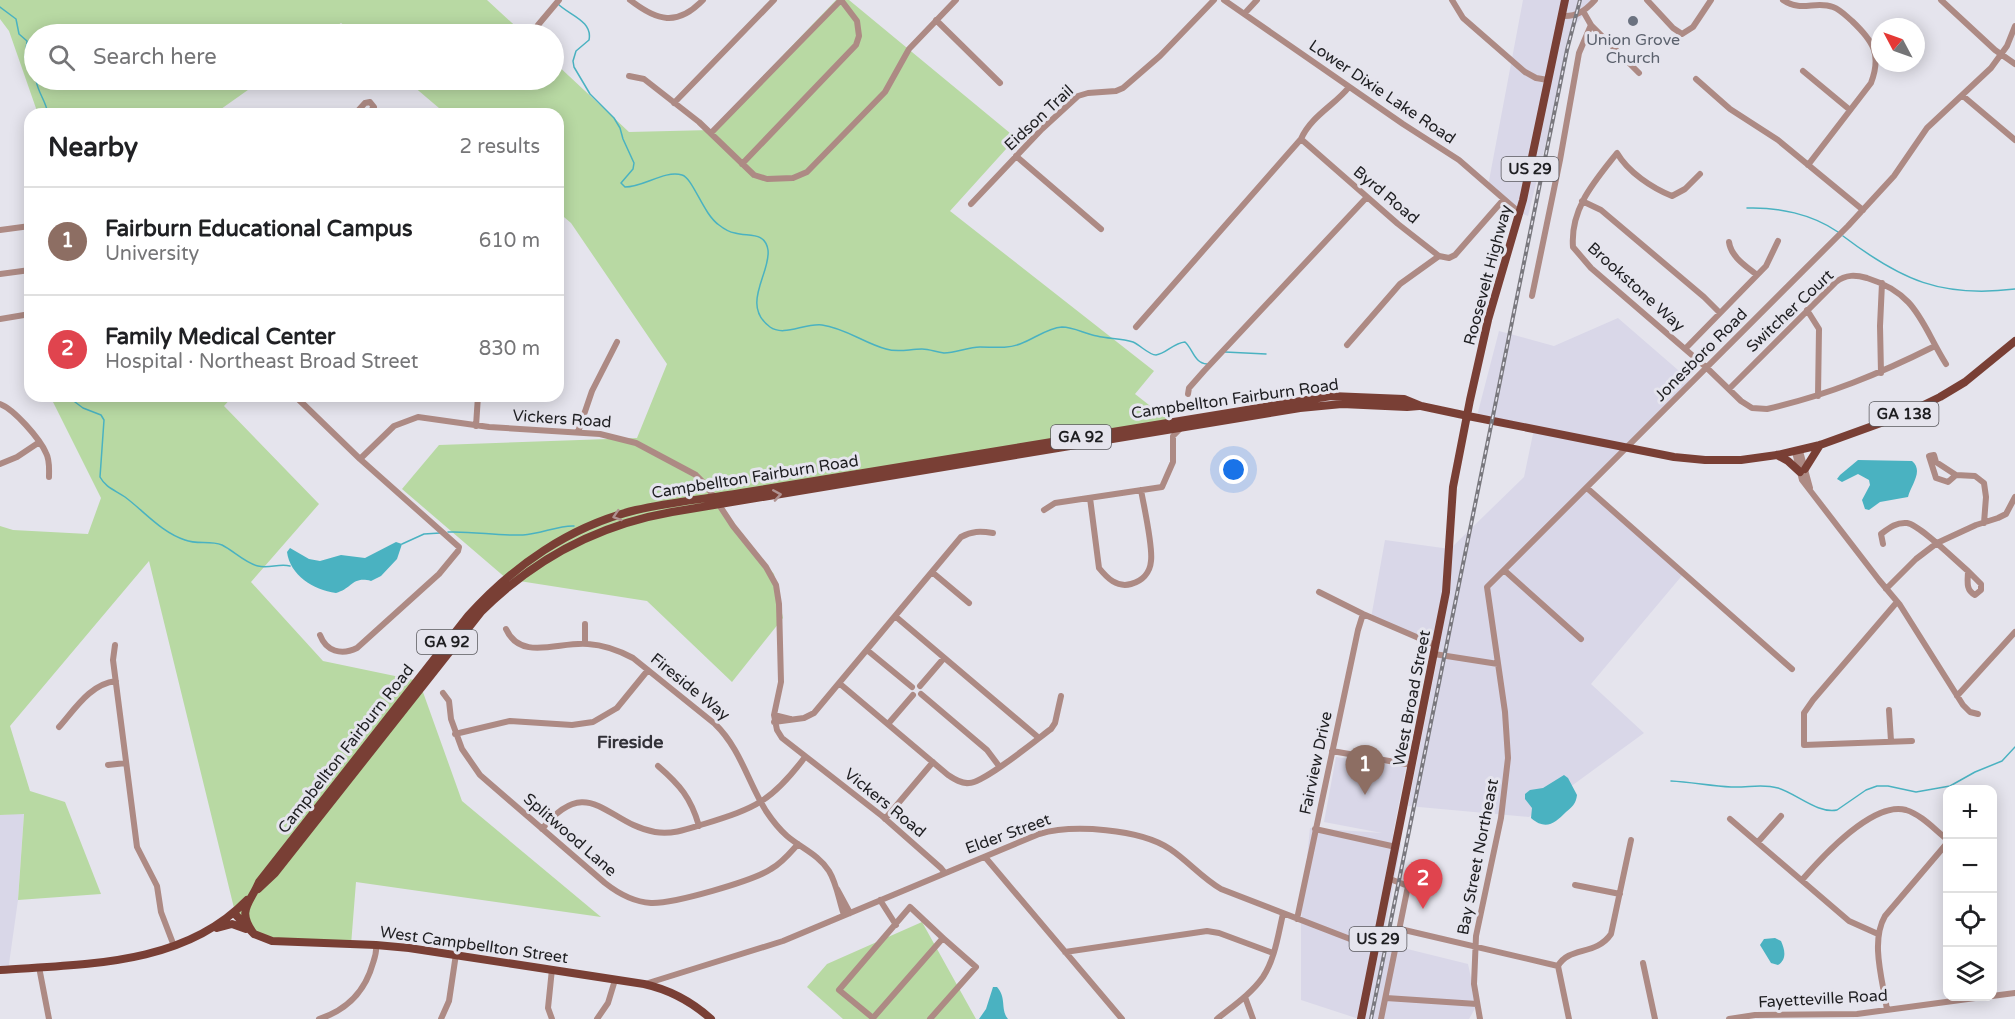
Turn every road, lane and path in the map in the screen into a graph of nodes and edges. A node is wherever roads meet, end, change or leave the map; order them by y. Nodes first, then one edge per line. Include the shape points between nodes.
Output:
1 (559, 0) edge
2 (630, 0) edge
3 (703, 0) edge
4 (774, 0) edge
5 (956, 0) edge
6 (1214, 0) edge
7 (1224, 0) edge
8 (1257, 0) edge
9 (1452, 0) edge
10 (1565, 0) edge
11 (1595, 0) edge
12 (1647, 0) edge
13 (1711, 0) edge
14 (1783, 0) edge
15 (1941, 0) edge
16 (841, 1) edge
17 (1825, 3) edge
18 (1583, 11) junction
19 (1245, 13) junction
20 (1562, 16) junction
21 (936, 20) junction
22 (539, 24) edge
23 (1591, 25) junction
24 (2015, 26) edge
25 (1871, 42) edge
26 (2002, 55) junction
27 (2015, 64) edge
28 (1803, 71) dead end
29 (1875, 72) edge
30 (1639, 73) dead end
31 (628, 76) dead end
32 (1696, 79) dead end
33 (1548, 80) junction
34 (1000, 83) dead end
35 (1349, 87) junction
36 (1963, 96) junction
37 (674, 103) junction
38 (361, 108) edge
39 (373, 108) edge
40 (1850, 110) junction
41 (711, 133) junction
42 (1301, 139) junction
43 (2015, 140) edge
44 (1016, 156) junction
45 (742, 164) junction
46 (1808, 165) junction
47 (1700, 174) dead end
48 (1366, 197) junction
49 (1504, 198) junction
50 (1582, 201) junction
51 (971, 204) dead end
52 (1863, 210) junction
53 (1520, 213) junction
54 (24, 227) edge
55 (1101, 228) dead end
56 (0, 230) edge
57 (1778, 241) dead end
58 (1729, 242) dead end
59 (1438, 256) junction
60 (24, 271) edge
61 (0, 274) edge
62 (1757, 275) junction
63 (1882, 283) junction
64 (1532, 296) dead end
65 (1807, 310) junction
66 (1720, 313) junction
67 (24, 315) edge
68 (0, 319) edge
69 (1136, 327) dead end
70 (2015, 341) edge
71 (617, 342) dead end
72 (1347, 345) dead end
73 (1935, 346) junction
74 (1686, 349) junction
75 (1946, 364) dead end
76 (1707, 368) junction
77 (1881, 373) junction
78 (1728, 389) junction
79 (1188, 394) dead end
80 (1818, 396) junction
81 (301, 402) edge
82 (478, 402) edge
83 (0, 404) edge
84 (1420, 406) junction
85 (1468, 416) junction
86 (476, 426) junction
87 (1182, 428) junction
88 (578, 432) junction
89 (1156, 432) junction
90 (1172, 440) junction
91 (39, 443) junction
92 (1820, 445) junction
93 (1628, 448) junction
94 (1797, 451) junction
95 (1777, 455) junction
96 (360, 459) junction
97 (0, 464) edge
98 (1802, 470) junction
99 (1956, 475) junction
100 (49, 477) dead end
101 (1587, 488) junction
102 (1141, 490) junction
103 (2015, 497) edge
104 (1090, 498) junction
105 (718, 501) junction
106 (1044, 510) dead end
107 (1984, 523) junction
108 (993, 533) dead end
109 (1937, 543) junction
110 (1883, 544) dead end
111 (1504, 570) junction
112 (1968, 571) dead end
113 (932, 572) junction
114 (1886, 589) junction
115 (1319, 592) dead end
116 (1897, 602) junction
117 (969, 603) dead end
118 (1363, 614) junction
119 (895, 616) junction
120 (585, 624) dead end
121 (506, 629) dead end
122 (2015, 632) edge
123 (320, 635) dead end
124 (1581, 639) dead end
125 (585, 643) junction
126 (115, 645) dead end
127 (1435, 649) junction
128 (867, 650) junction
129 (944, 658) junction
130 (1498, 664) junction
131 (1792, 669) dead end
132 (648, 670) junction
133 (116, 681) junction
134 (839, 683) junction
135 (920, 686) junction
136 (912, 687) junction
137 (443, 693) dead end
138 (921, 694) junction
139 (913, 695) junction
140 (1062, 696) dead end
141 (1957, 696) junction
142 (1889, 710) dead end
143 (1978, 714) dead end
144 (774, 718) junction
145 (888, 724) junction
146 (59, 727) dead end
147 (455, 735) junction
148 (1039, 738) junction
149 (1891, 741) junction
150 (1912, 741) dead end
151 (1332, 751) junction
152 (806, 757) junction
153 (933, 762) junction
154 (126, 763) junction
155 (108, 765) dead end
156 (1413, 765) junction
157 (658, 766) dead end
158 (999, 766) junction
159 (762, 803) junction
160 (1780, 816) dead end
161 (885, 819) junction
162 (1730, 819) dead end
163 (699, 826) junction
164 (542, 829) junction
165 (1315, 829) junction
166 (1945, 839) edge
167 (1631, 840) dead end
168 (1758, 842) junction
169 (798, 844) junction
170 (1943, 846) edge
171 (1396, 847) junction
172 (985, 856) junction
173 (945, 873) junction
174 (1390, 879) junction
175 (1802, 880) junction
176 (1575, 885) dead end
177 (255, 891) junction
178 (1620, 894) junction
179 (880, 900) junction
180 (234, 913) junction
181 (847, 914) junction
182 (1283, 914) junction
183 (1297, 919) junction
184 (896, 925) junction
185 (1400, 929) junction
186 (210, 930) junction
187 (254, 934) junction
188 (1878, 934) junction
189 (943, 938) junction
190 (376, 945) junction
191 (174, 946) junction
192 (1475, 946) junction
193 (1376, 949) junction
194 (1065, 952) junction
195 (1273, 953) junction
196 (456, 954) junction
197 (1643, 963) dead end
198 (1558, 966) junction
199 (39, 967) junction
200 (552, 969) junction
201 (0, 970) edge
202 (615, 980) junction
203 (644, 984) junction
204 (2015, 993) edge
205 (1997, 995) edge
206 (1245, 997) junction
207 (1386, 998) junction
208 (1954, 1001) edge
209 (1477, 1004) junction
210 (1887, 1010) junction
211 (1877, 1015) edge
212 (49, 1019) edge
213 (319, 1019) edge
214 (441, 1019) edge
215 (552, 1019) edge
216 (597, 1019) edge
217 (711, 1019) edge
218 (873, 1019) edge
219 (930, 1019) edge
220 (1122, 1019) edge
221 (1217, 1019) edge
222 (1253, 1019) edge
223 (1361, 1019) edge
224 (1381, 1019) edge
225 (1480, 1019) edge
226 (1569, 1019) edge
227 (1655, 1019) edge
228 (1729, 1019) edge

1 - 22 street
2 - 3 street via 661,19 678,17
4 - 37 street
5 - 21 street
6 - 44 street, Eidson Trail via 1131,82 1116,91 1078,96
7 - 19 street, Lower Dixie Lake Road
8 - 19 street
9 - 33 street via 1463,18 1525,72
10 - 20 main road, Roosevelt Highway / US 29
11 - 18 street
12 - 13 street via 1682,33 1693,27
14 - 17 street via 1796,7
15 - 26 street
16 - 41 street
16 - 45 street via 857,21 856,45
17 - 25 street via 1840,11
18 - 20 street
18 - 23 street
19 - 35 street, Lower Dixie Lake Road
20 - 33 main road, Roosevelt Highway / US 29
21 - 34 street
21 - 45 street via 909,49 885,92 807,172 793,178 767,179 754,175
23 - 30 street
23 - 64 street via 1579,53
24 - 26 street, Jonesboro Road
26 - 27 street
26 - 36 street, Jonesboro Road
28 - 40 street
29 - 40 street
31 - 37 street via 644,79
32 - 46 street
33 - 53 main road, Roosevelt Highway / US 29
35 - 42 street via 1324,109
35 - 49 street, Lower Dixie Lake Road via 1459,160
36 - 43 street
36 - 52 street, Jonesboro Road via 1927,128 1894,176
37 - 41 street
38 - 39 street via 370,102
40 - 46 street
41 - 45 street
42 - 48 street, Byrd Road
42 - 69 street
44 - 51 street, Eidson Trail
44 - 55 street
46 - 52 street
47 - 50 street, Brookstone Way via 1672,196 1653,187 1617,153
48 - 59 street, Byrd Road
48 - 79 street via 1204,371
49 - 53 street, Lower Dixie Lake Road
49 - 59 street via 1455,255
50 - 66 street via 1601,210
50 - 74 street, Brookstone Way via 1572,236 1573,247
52 - 76 street, Jonesboro Road
53 - 85 main road, Roosevelt Highway / US 29 via 1488,320
54 - 56 street
57 - 62 street
58 - 62 street via 1735,257
59 - 72 street via 1400,285
60 - 61 street
62 - 66 street
63 - 65 street, Switcher Court via 1859,276 1844,277
63 - 73 street, Switcher Court via 1899,292 1919,315
63 - 77 street
65 - 78 street, Switcher Court
65 - 80 street via 1819,329
66 - 74 street
67 - 68 street
70 - 92 main road, GA 138 via 1984,369 1940,398
71 - 88 street via 592,390
73 - 75 street, Switcher Court
73 - 77 street, Brookstone Way
74 - 76 street, Brookstone Way
76 - 78 street, Brookstone Way
76 - 93 street, Jonesboro Road
77 - 80 street, Brookstone Way
78 - 80 street, Brookstone Way via 1745,405 1760,410
81 - 96 street
82 - 86 street
83 - 91 street via 19,416
84 - 85 main road, Campbellton Fairburn Road / GA 92
84 - 87 main road, Campbellton Fairburn Road / GA 92 via 1328,404
84 - 105 main road, Campbellton Fairburn Road / GA 92 via 1404,399 1316,397
85 - 93 main road, GA 138
85 - 127 main road, West Broad Street / US 29 via 1453,487 1446,592
86 - 88 street, Vickers Road
86 - 96 street, Vickers Road via 412,418 394,426
87 - 89 main road, Campbellton Fairburn Road / GA 92
87 - 90 street
88 - 105 street, Vickers Road via 636,443 696,475
89 - 90 street
105 -> 89 main road, Campbellton Fairburn Road / GA 92
90 - 102 street via 1173,462 1162,487
91 - 97 street
91 - 100 street via 46,453
92 - 94 main road, GA 138
92 - 98 main road
93 - 95 main road, GA 138 via 1705,460
93 - 101 street, Jonesboro Road
94 - 95 main road, GA 138
94 - 98 street
95 - 98 main road
96 - 123 street via 459,547 439,574 357,648 335,651 325,645
98 - 114 street via 1810,492
99 - 99 street via 1936,462 1934,455 1929,456 1936,478 1948,482
99 - 107 street via 1975,476 1984,483
101 - 111 street, Jonesboro Road
101 - 131 street
102 - 104 street
102 - 104 street via 1152,560 1148,572 1127,586 1114,583 1099,568
103 - 107 street via 2006,514
104 - 106 street via 1055,503
105 - 144 street, Vickers Road via 772,575 778,594 781,682
105 - 177 main road, Campbellton Fairburn Road / GA 92 via 687,500 594,524 546,549 507,577 454,632
107 - 109 street
108 - 113 street via 969,532 961,537
109 - 110 street via 1909,523 1897,524 1881,534
109 - 112 street
109 - 114 street
111 - 124 street
111 - 130 street, Jonesboro Road via 1487,586
113 - 117 street
113 - 119 street
114 - 116 street
115 - 118 street
116 - 141 street
116 - 149 street via 1813,700 1804,713 1803,729 1803,745
118 - 127 street
118 - 151 street, Fairview Drive
119 - 128 street
119 - 129 street
120 - 125 street
121 - 125 street, Fireside Way via 514,641 534,648
122 - 141 street
125 - 132 street, Fireside Way via 619,651
126 - 133 street
127 - 130 street
127 - 156 main road, West Broad Street / US 29
128 - 134 street
128 - 136 street
129 - 135 street
129 - 148 street
130 - 192 street, Bay Street Northeast via 1507,732 1506,782
132 - 147 street via 616,708 593,722 572,725 510,721
132 - 159 street, Fireside Way via 725,734
133 - 146 street via 94,688
133 - 154 street
134 - 144 street via 814,713 804,718
134 - 145 street
135 - 136 street
135 - 138 street
136 - 139 street
137 - 147 street, Splitwood Lane via 449,701
138 - 139 street
138 - 158 street via 987,750
139 - 145 street
140 - 148 street via 1055,723
141 - 143 street via 1966,709
142 - 149 street
144 - 152 street, Vickers Road via 782,738
145 - 153 street
147 - 164 street, Splitwood Lane via 480,775
148 - 158 street
149 - 150 street
151 - 156 street
151 - 165 street, Fairview Drive
152 - 159 street
152 - 161 street, Vickers Road
153 - 158 street via 957,781 970,784
153 - 161 street
154 - 155 street
154 - 191 street via 137,847 157,886 161,912
156 - 171 main road, West Broad Street / US 29
157 - 163 street via 686,794
159 - 163 street
159 - 169 street, Fireside Way via 778,828
160 - 168 street
161 - 173 street, Vickers Road
162 - 168 street
163 - 164 street via 652,832 602,806 584,802 560,810
164 - 169 street, Splitwood Lane via 613,889 652,903 677,900 760,875 780,864
165 - 171 street
165 - 183 street, Fairview Drive
166 - 175 street via 1913,813 1887,810 1832,846
167 - 178 street
168 - 175 street
169 - 181 street, Fireside Way via 830,873
170 - 188 street via 1885,916
171 - 174 main road, West Broad Street / US 29
172 - 173 street, Elder Street
172 - 182 street, Elder Street via 1055,830 1082,828 1135,835 1170,849 1221,889
172 - 194 street
173 - 179 street, Elder Street
174 - 185 street via 1408,886
174 - 193 main road, West Broad Street / US 29
175 - 188 street via 1849,921
176 - 178 street
177 - 180 main road, Campbellton Fairburn Road / GA 92
177 - 187 main road via 245,912
178 - 198 street via 1607,940 1568,956
179 - 181 street, Elder Street
179 - 184 street
180 - 186 main road, Campbellton Fairburn Road / GA 92
180 - 187 main road
181 - 203 street, Elder Street via 763,948
182 - 183 street, Elder Street
182 - 195 street
183 - 193 street, Elder Street
184 - 189 street via 910,907
184 - 218 street via 839,990
185 - 192 street
185 - 207 street
186 - 187 main road, West Campbellton Street via 232,924
186 - 191 main road, Campbellton Fairburn Road / GA 92
187 - 190 main road, West Campbellton Street via 282,942
188 - 210 street
189 - 218 street
189 - 219 street via 976,967
190 - 196 main road, West Campbellton Street
190 - 213 street via 365,985 346,1006
191 - 199 main road, Campbellton Fairburn Road / GA 92 via 108,963
192 - 198 street
192 - 209 street, Bay Street Northeast
193 - 223 main road, West Broad Street / US 29
194 - 195 street via 1208,930
194 - 220 street
195 - 206 street via 1263,977
196 - 200 main road, West Campbellton Street
196 - 214 street via 449,1001
197 - 227 street
198 - 226 street
199 - 201 main road, Campbellton Fairburn Road / GA 92
199 - 212 street
200 - 202 main road, West Campbellton Street
200 - 215 street via 548,991
202 - 203 main road, West Campbellton Street
202 - 216 street via 608,1003
203 - 217 main road, West Campbellton Street via 684,998
204 - 205 street, Fayetteville Road
206 - 221 street
206 - 222 street
207 - 209 street
207 - 224 street
208 - 210 street, Fayetteville Road
209 - 225 street, Bay Street Northeast
210 - 211 street, Fayetteville Road
211 - 228 street, Fayetteville Road via 1755,1015

